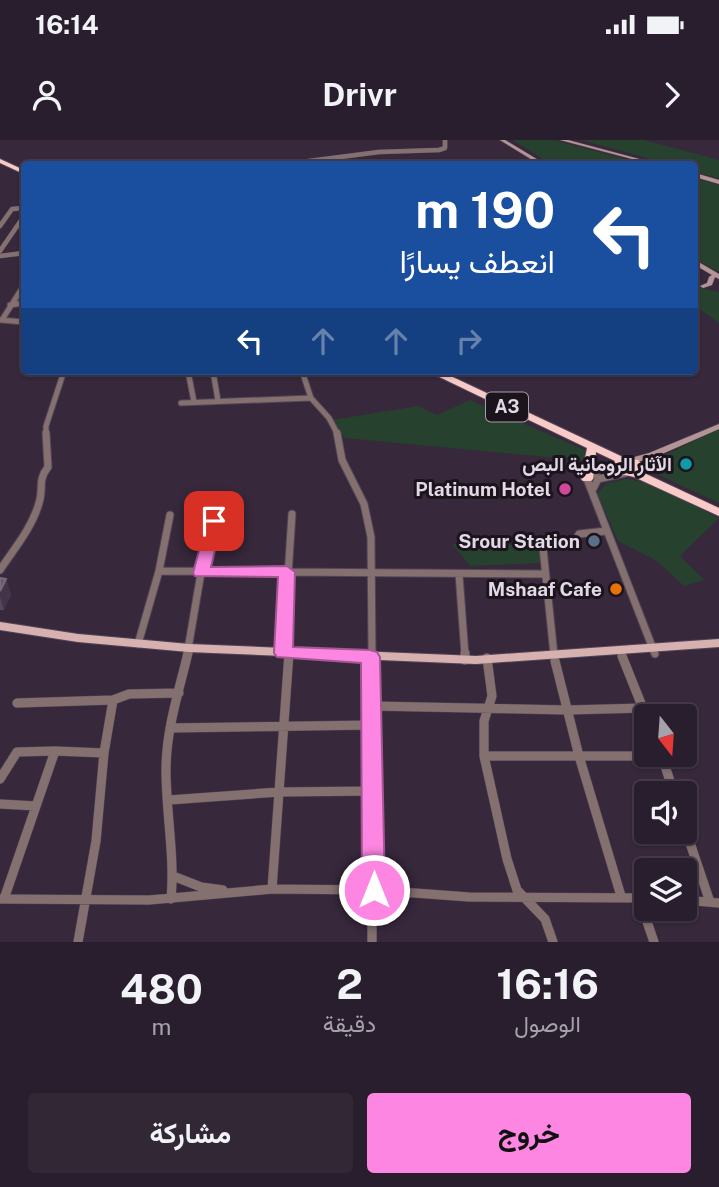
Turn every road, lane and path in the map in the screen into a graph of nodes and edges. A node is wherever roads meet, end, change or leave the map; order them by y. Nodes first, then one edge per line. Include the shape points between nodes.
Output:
1 (445, 140) edge
2 (502, 140) edge
3 (510, 140) edge
4 (562, 140) edge
5 (572, 140) edge
6 (0, 161) edge
7 (309, 161) edge
8 (537, 161) edge
9 (543, 161) edge
10 (643, 161) edge
11 (652, 161) edge
12 (21, 171) edge
13 (698, 175) edge
14 (719, 181) edge
15 (21, 208) edge
16 (21, 221) edge
17 (0, 226) edge
18 (0, 253) edge
19 (21, 253) edge
20 (698, 266) edge
21 (717, 278) edge
22 (703, 286) dead end
23 (21, 289) edge
24 (21, 303) edge
25 (10, 305) junction
26 (1, 320) edge
27 (21, 322) edge
28 (63, 375) edge
29 (189, 375) edge
30 (214, 375) edge
31 (303, 375) edge
32 (440, 375) edge
33 (311, 398) junction
34 (218, 401) junction
35 (194, 402) junction
36 (181, 403) dead end
37 (719, 426) edge
38 (586, 446) junction
39 (628, 466) junction
40 (590, 485) junction
41 (221, 498) dead end
42 (719, 512) edge
43 (292, 514) dead end
44 (170, 515) dead end
45 (606, 531) junction
46 (0, 570) edge
47 (159, 571) junction
48 (287, 572) junction
49 (372, 572) junction
50 (201, 573) junction
51 (544, 574) junction
52 (458, 575) junction
53 (0, 627) edge
54 (138, 643) junction
55 (719, 643) edge
56 (189, 648) junction
57 (719, 649) edge
58 (654, 651) junction
59 (286, 653) junction
60 (622, 656) junction
61 (370, 657) junction
62 (554, 658) junction
63 (479, 660) junction
64 (178, 693) junction
65 (113, 700) junction
66 (18, 703) dead end
67 (642, 704) edge
68 (372, 706) junction
69 (490, 709) junction
70 (568, 710) junction
71 (634, 712) edge
72 (283, 725) junction
73 (372, 725) junction
74 (170, 728) junction
75 (55, 751) junction
76 (104, 753) junction
77 (634, 755) edge
78 (484, 756) junction
79 (579, 756) junction
80 (0, 779) edge
81 (374, 791) junction
82 (279, 792) junction
83 (169, 800) junction
84 (0, 804) edge
85 (36, 806) junction
86 (692, 844) edge
87 (173, 876) junction
88 (272, 889) junction
89 (374, 890) junction
90 (238, 892) junction
91 (621, 896) junction
92 (521, 897) junction
93 (634, 897) edge
94 (2, 899) edge
95 (171, 899) junction
96 (84, 901) junction
97 (697, 901) edge
98 (715, 902) edge
99 (648, 921) edge
100 (78, 942) edge
101 (372, 942) edge
102 (553, 942) edge
103 (654, 942) edge

1 - 7 street via 439,150
2 - 8 main road
3 - 9 main road
4 - 10 main road
5 - 11 main road
6 - 12 highway
13 - 14 main road
15 - 17 street via 12,209
16 - 18 street
18 - 19 street
20 - 21 main road
21 - 22 main road
23 - 25 street
24 - 25 street
25 - 26 street
26 - 27 street
28 - 46 street via 46,426 48,467 41,476 40,502
29 - 35 street
30 - 34 street
31 - 33 street
32 - 38 highway, A3
33 - 34 street
33 - 49 street via 333,427 342,460 364,504
34 - 35 street
35 - 36 street
37 - 39 main road
38 - 39 highway, A3
38 - 40 highway
39 - 40 street
39 - 40 street via 598,471
39 - 42 highway, A3
40 - 45 street
41 - 50 street
43 - 48 street
44 - 47 street
45 - 51 street via 579,534 574,544 544,546
45 - 58 street
47 - 50 street
47 - 54 street
48 - 49 street
48 - 50 street
48 - 59 street
49 - 52 street
49 - 61 street
50 - 56 street
51 - 52 street
51 - 62 street
52 - 63 street
53 - 54 main road
54 - 56 main road
55 - 58 main road
56 - 59 main road
56 - 64 street
57 - 58 main road
58 - 60 main road
58 - 62 main road
59 - 61 main road
59 - 72 street
60 - 62 main road
60 - 67 street
61 - 63 main road
61 - 68 street
62 - 63 main road
62 - 70 street
63 - 69 street via 492,696
64 - 65 street via 129,694
64 - 74 street
65 - 66 street
65 - 76 street
68 - 69 street
68 - 73 street
69 - 70 street
69 - 78 street via 484,722
70 - 71 street
70 - 79 street
72 - 73 street
72 - 74 street
72 - 82 street
73 - 81 street
74 - 83 street
75 - 76 street
75 - 80 street via 20,750
75 - 85 street
76 - 96 street via 96,841
77 - 79 street
78 - 79 street
78 - 92 street via 507,859
79 - 91 street
81 - 82 street
81 - 89 street
82 - 83 street
82 - 88 street
83 - 87 street
84 - 85 street
85 - 94 street
86 - 98 street
87 - 90 street via 201,887
87 - 95 street
88 - 89 street
88 - 90 street
89 - 92 street
89 - 101 street
90 - 95 street
91 - 92 street
91 - 93 street
92 - 102 street via 545,919
94 - 96 street
95 - 96 street
96 - 100 street
97 - 98 street
99 - 103 street

